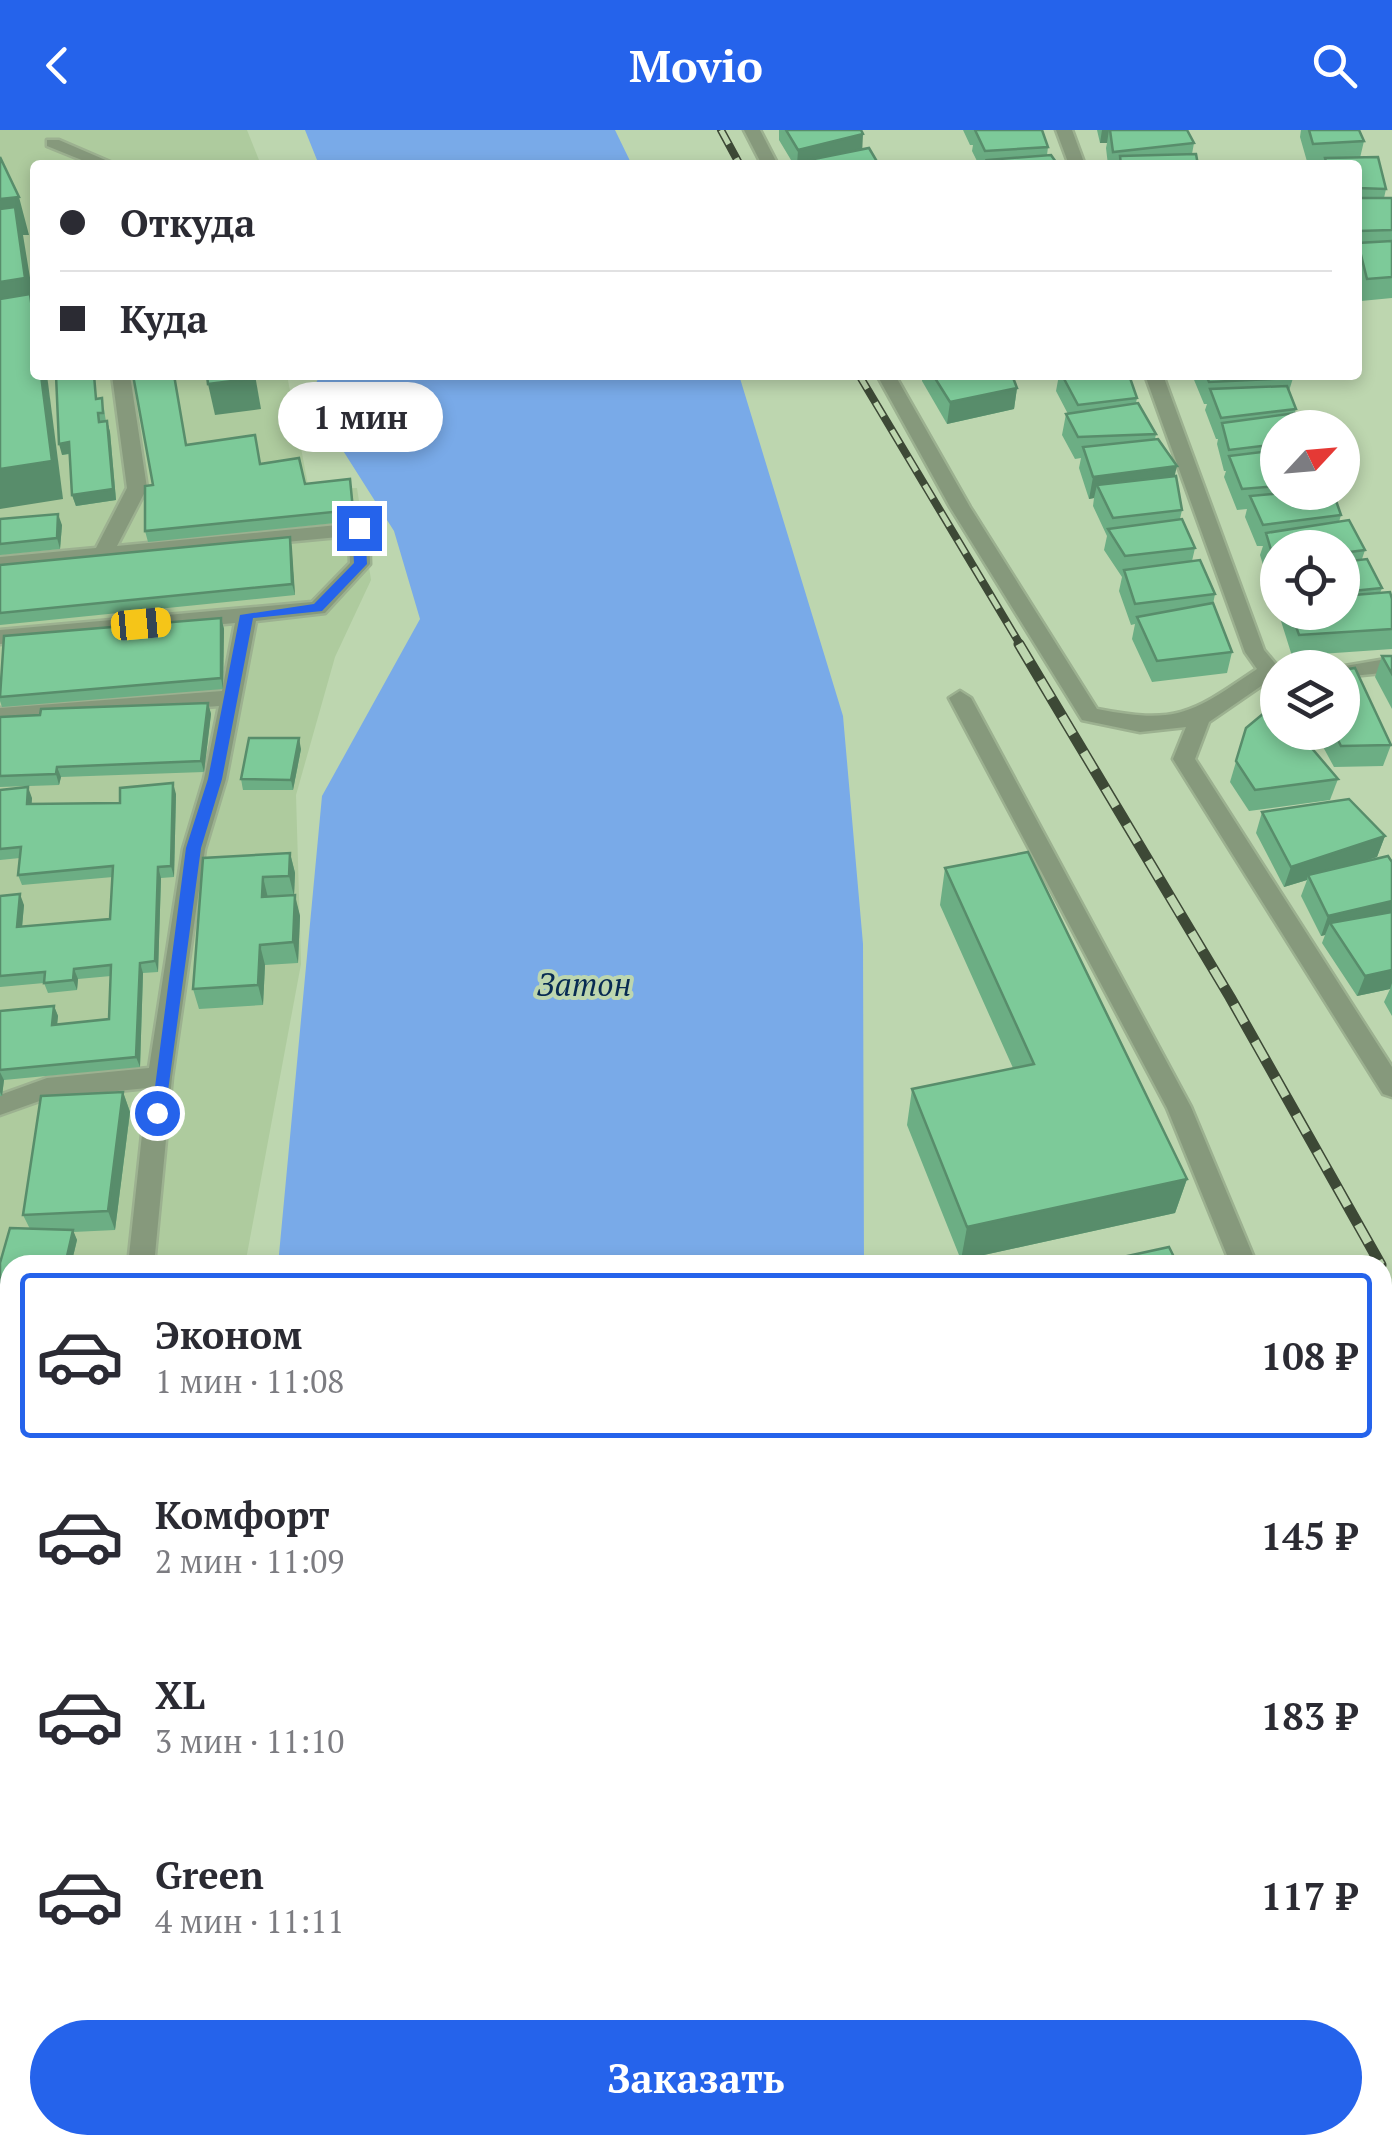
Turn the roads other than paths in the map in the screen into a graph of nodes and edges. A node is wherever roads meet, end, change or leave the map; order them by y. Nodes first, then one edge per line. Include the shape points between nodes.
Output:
1 (752, 130) edge
2 (1064, 130) edge
3 (53, 143) dead end
4 (96, 160) edge
5 (767, 160) edge
6 (1075, 160) edge
7 (121, 380) edge
8 (889, 380) edge
9 (1156, 380) edge
10 (103, 552) junction
11 (0, 563) edge
12 (247, 615) junction
13 (0, 637) edge
14 (1260, 657) edge
15 (1392, 665) edge
16 (1360, 668) edge
17 (1260, 679) edge
18 (230, 698) junction
19 (960, 698) dead end
20 (0, 715) edge
21 (1200, 718) junction
22 (160, 1077) junction
23 (1392, 1088) edge
24 (0, 1105) edge
25 (142, 1255) edge
26 (1240, 1255) edge

1 - 5 street
2 - 6 street
3 - 4 street
7 - 10 street via 137,488
8 - 21 street via 1090,715 1140,724
9 - 14 street
10 - 11 street
10 - 12 street via 359,528 360,564 318,608
12 - 13 street
12 - 18 street
15 - 16 street
17 - 21 street
18 - 20 street
18 - 22 street via 194,848
19 - 26 street via 1179,1107
21 - 23 street via 1184,759
22 - 24 street via 47,1088
22 - 25 street

